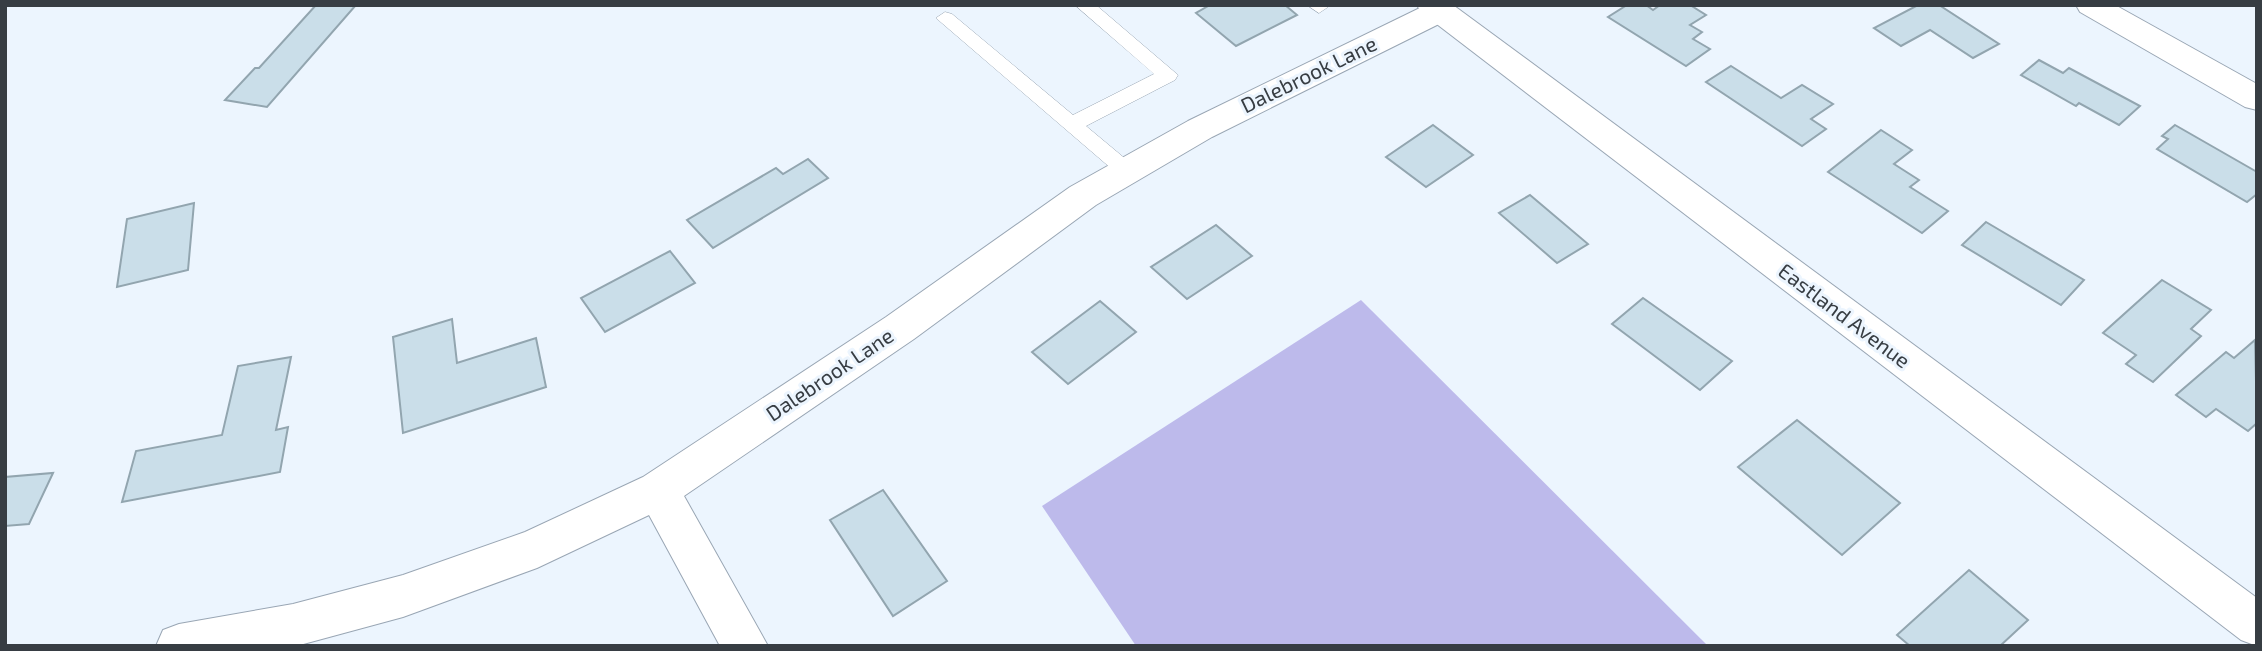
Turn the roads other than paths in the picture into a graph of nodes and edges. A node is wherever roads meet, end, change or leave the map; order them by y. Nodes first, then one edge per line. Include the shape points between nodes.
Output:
1 (1084, 5) edge
2 (2091, 5) edge
3 (1436, 8) edge
4 (945, 18) dead end
5 (2257, 99) edge
6 (1071, 125) junction
7 (1127, 171) junction
8 (658, 490) junction
9 (2257, 625) edge
10 (179, 646) edge
11 (745, 646) edge

1 - 6 lane via 1168,75
2 - 5 street
3 - 7 street, Dalebrook Lane
3 - 9 street, Eastland Avenue
4 - 6 lane
6 - 7 lane
7 - 8 street, Dalebrook Lane via 1083,196 900,328
8 - 10 street, Dalebrook Lane via 537,548 403,597 293,625
8 - 11 street

